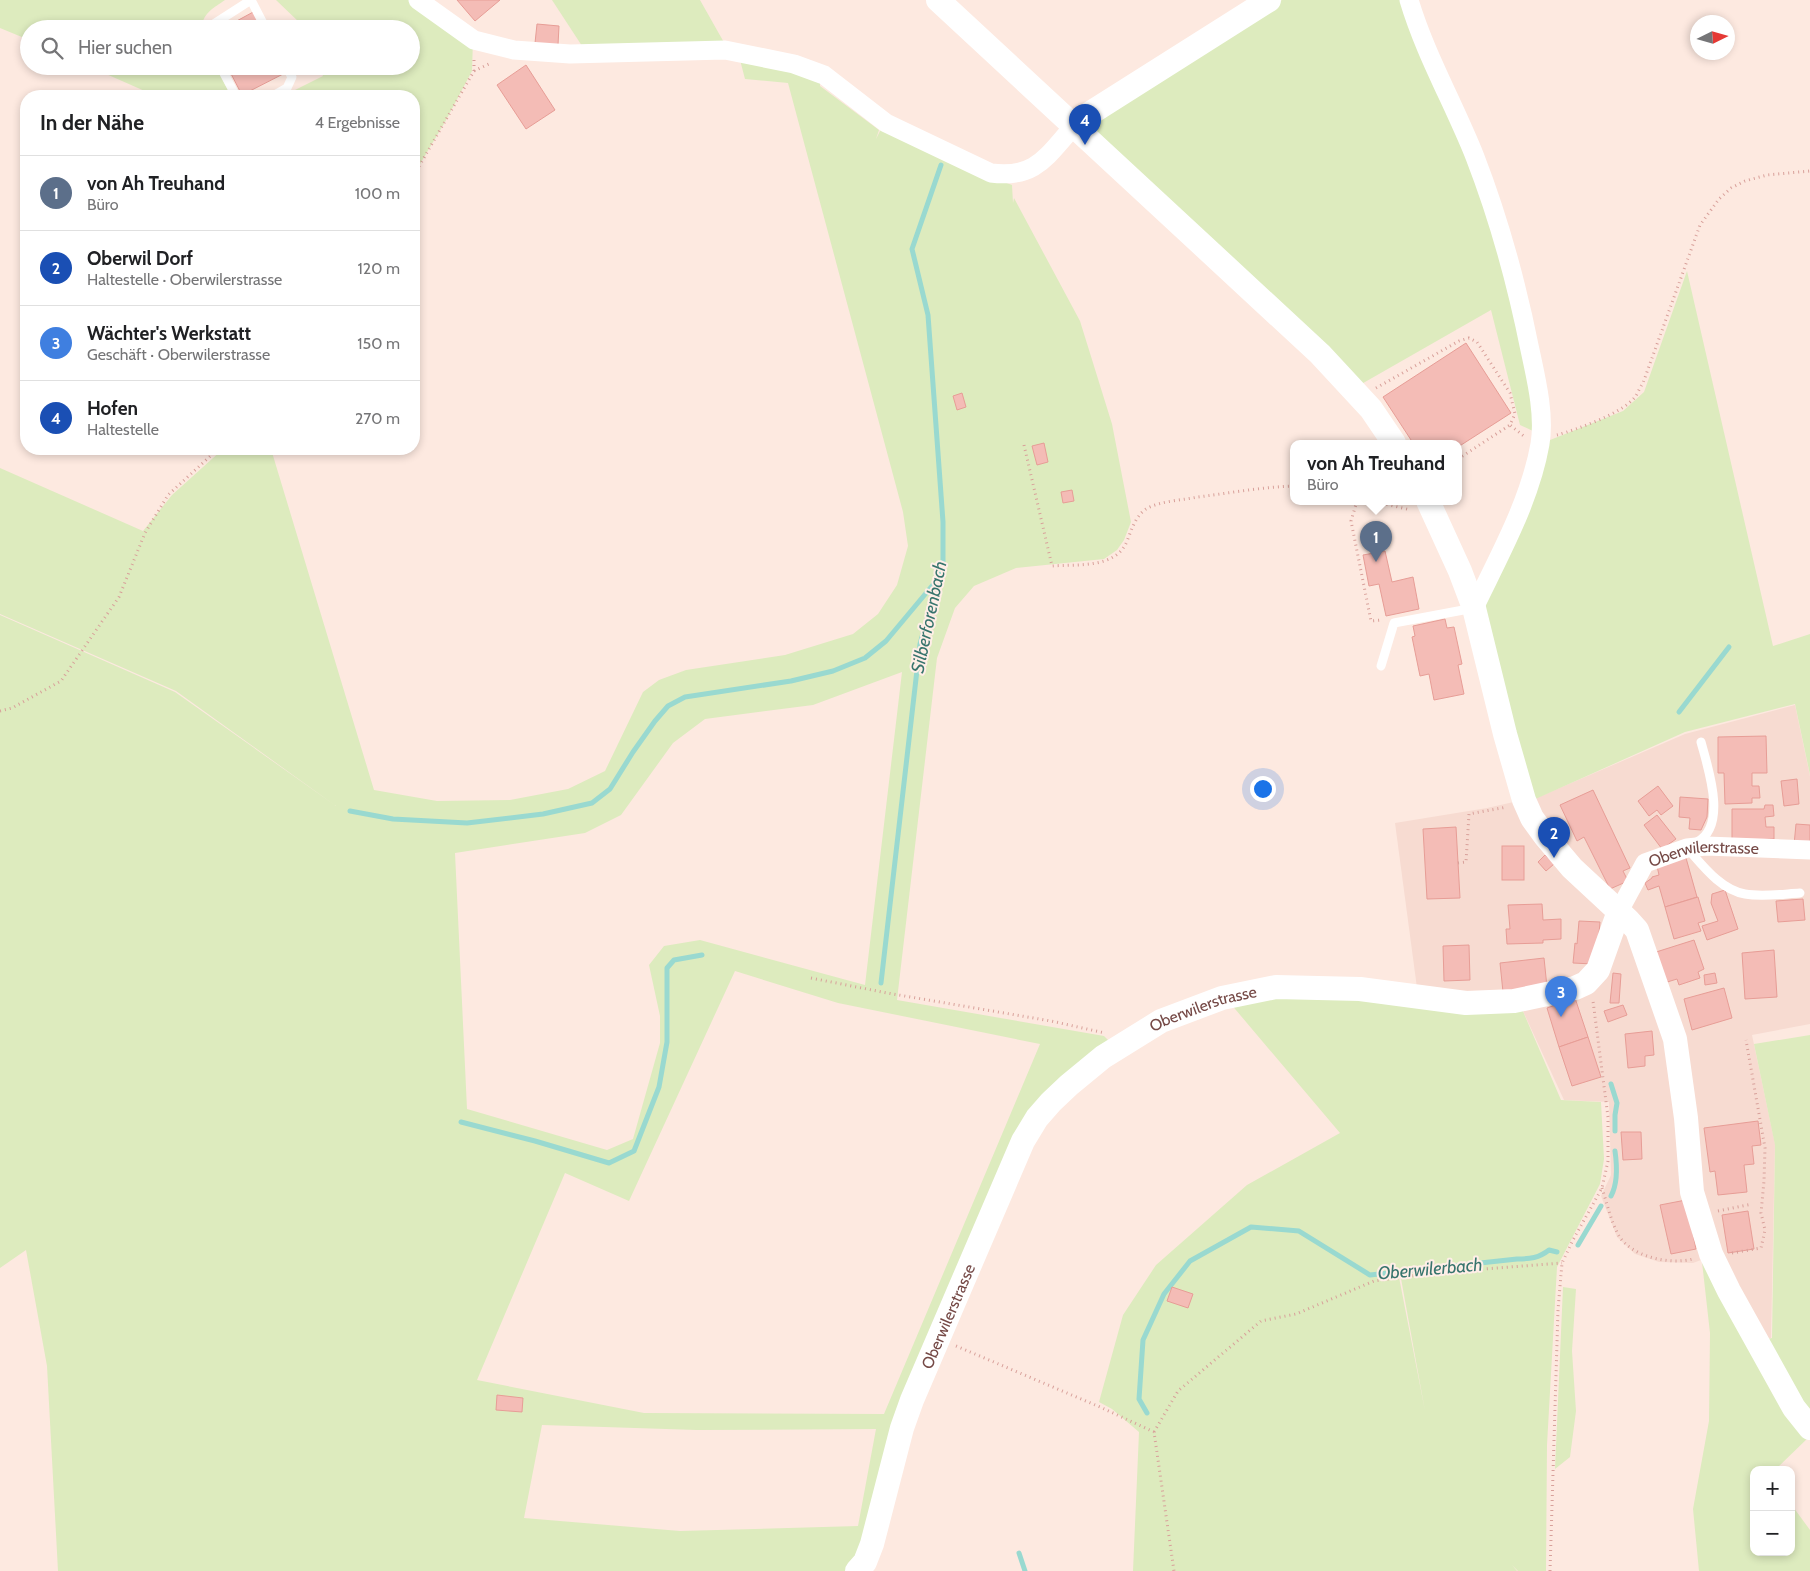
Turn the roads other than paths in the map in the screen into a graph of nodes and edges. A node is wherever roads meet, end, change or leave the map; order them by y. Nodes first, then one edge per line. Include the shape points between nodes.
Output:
1 (251, 0) edge
2 (418, 0) edge
3 (938, 0) edge
4 (1269, 0) edge
5 (1409, 0) edge
6 (220, 20) edge
7 (261, 20) edge
8 (225, 75) edge
9 (291, 75) edge
10 (233, 90) edge
11 (284, 90) edge
12 (1075, 125) junction
13 (1392, 440) edge
14 (1432, 508) edge
15 (1474, 608) junction
16 (1382, 666) dead end
17 (1701, 742) dead end
18 (1687, 848) junction
19 (1810, 850) edge
20 (1800, 893) dead end
21 (1619, 911) junction
22 (1810, 1428) edge
23 (857, 1571) edge

1 - 6 lane
1 - 7 lane
2 - 12 street via 474,40 514,50 570,54 725,50 794,64 824,76 886,123 992,173 1008,176 1039,165
3 - 12 street
4 - 12 street
5 - 15 street via 1419,31 1474,156 1501,235 1526,330 1540,407 1540,444 1532,480
8 - 10 lane
9 - 11 lane
12 - 13 street via 1320,354 1370,409
14 - 15 street
15 - 16 lane via 1394,623
15 - 21 street via 1505,734 1532,818 1560,854
17 - 18 lane via 1713,789 1713,819 1705,838
18 - 19 street, Oberwilerstrasse via 1728,846
18 - 20 lane via 1727,887 1744,894
18 - 21 street, Oberwilerstrasse via 1646,863
21 - 22 street via 1637,930 1674,1039 1686,1118 1692,1192 1699,1217 1794,1408
21 - 23 street, Oberwilerstrasse via 1598,970 1580,986 1514,1001 1487,1002 1360,989 1276,987 1222,998 1161,1021 1121,1044 1068,1085 1037,1118 1006,1179 912,1400 872,1544 865,1562

